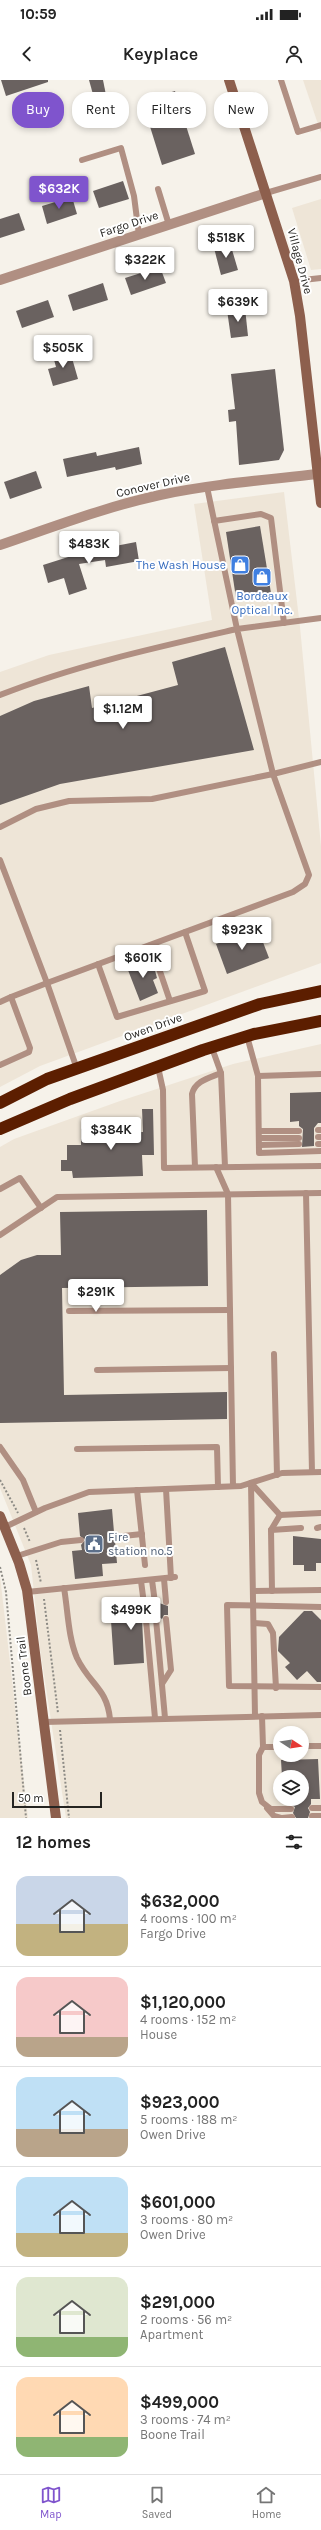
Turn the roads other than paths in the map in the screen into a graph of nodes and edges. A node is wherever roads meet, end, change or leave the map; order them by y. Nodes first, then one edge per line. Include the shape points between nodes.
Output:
1 (229, 80) edge
2 (281, 80) edge
3 (321, 125) edge
4 (82, 160) dead end
5 (321, 177) edge
6 (158, 189) dead end
7 (266, 193) junction
8 (169, 225) junction
9 (139, 235) junction
10 (321, 278) edge
11 (0, 280) edge
12 (294, 281) junction
13 (320, 474) edge
14 (207, 487) junction
15 (321, 503) edge
16 (214, 521) junction
17 (0, 545) edge
18 (321, 618) edge
19 (284, 623) junction
20 (237, 629) junction
21 (0, 695) edge
22 (321, 762) edge
23 (273, 774) junction
24 (0, 827) edge
25 (0, 860) edge
26 (185, 932) junction
27 (151, 945) junction
28 (98, 964) junction
29 (47, 983) junction
30 (321, 992) edge
31 (11, 997) junction
32 (170, 1001) junction
33 (0, 1002) edge
34 (321, 1021) edge
35 (247, 1036) junction
36 (212, 1048) junction
37 (0, 1065) edge
38 (158, 1066) junction
39 (77, 1068) junction
40 (221, 1073) junction
41 (321, 1074) edge
42 (258, 1076) junction
43 (0, 1104) edge
44 (0, 1129) edge
45 (259, 1131) junction
46 (299, 1131) dead end
47 (259, 1138) junction
48 (259, 1145) junction
49 (321, 1151) edge
50 (321, 1166) edge
51 (216, 1167) junction
52 (225, 1167) junction
53 (195, 1168) junction
54 (0, 1189) edge
55 (321, 1192) edge
56 (306, 1193) junction
57 (228, 1194) junction
58 (41, 1208) junction
59 (0, 1235) edge
60 (230, 1310) junction
61 (69, 1311) dead end
62 (274, 1354) dead end
63 (231, 1368) junction
64 (97, 1370) dead end
65 (0, 1448) edge
66 (77, 1449) dead end
67 (312, 1472) junction
68 (321, 1472) edge
69 (277, 1475) junction
70 (251, 1483) junction
71 (233, 1486) junction
72 (218, 1487) junction
73 (166, 1489) junction
74 (137, 1490) junction
75 (36, 1512) junction
76 (321, 1512) edge
77 (280, 1515) junction
78 (0, 1516) edge
79 (5, 1527) junction
80 (301, 1528) dead end
81 (271, 1530) junction
82 (142, 1534) junction
83 (114, 1537) dead end
84 (81, 1540) dead end
85 (17, 1556) junction
86 (145, 1565) dead end
87 (164, 1578) junction
88 (152, 1580) junction
89 (141, 1581) junction
90 (64, 1588) junction
91 (321, 1590) edge
92 (253, 1591) junction
93 (272, 1591) junction
94 (27, 1592) junction
95 (166, 1602) dead end
96 (155, 1603) dead end
97 (144, 1604) dead end
98 (253, 1605) junction
99 (321, 1607) edge
100 (156, 1619) dead end
101 (166, 1619) dead end
102 (146, 1620) dead end
103 (254, 1622) junction
104 (162, 1684) junction
105 (255, 1686) junction
106 (321, 1687) edge
107 (276, 1688) junction
108 (321, 1715) edge
109 (259, 1716) junction
110 (155, 1718) junction
111 (165, 1718) junction
112 (110, 1719) junction
113 (44, 1722) junction
114 (309, 1746) edge
115 (321, 1746) edge
116 (263, 1747) junction
117 (273, 1747) edge
118 (266, 1807) junction
119 (312, 1808) dead end
120 (321, 1808) edge
121 (291, 1809) dead end
122 (312, 1816) dead end
123 (321, 1816) edge
124 (275, 1817) edge
125 (292, 1817) dead end
126 (56, 1818) edge
127 (282, 1818) edge

1 - 7 main road, Village Drive
2 - 3 lane via 298,132
4 - 9 lane via 121,148 134,196
5 - 7 lane
6 - 8 lane
7 - 8 street, Fargo Drive
7 - 12 main road, Village Drive
8 - 9 street, Fargo Drive
9 - 11 street, Fargo Drive
10 - 12 lane
12 - 13 main road, Village Drive
13 - 14 street, Conover Drive
13 - 15 main road, Village Drive
14 - 16 lane
14 - 17 street, Conover Drive via 117,506
16 - 19 lane via 261,514 271,518
16 - 20 lane
18 - 19 lane
19 - 20 lane
20 - 21 lane via 142,652 28,684
20 - 23 lane
22 - 23 lane
23 - 24 lane via 152,799 69,801 36,809
23 - 26 lane via 309,875 305,884 294,892
25 - 29 lane
26 - 27 lane
26 - 32 lane via 205,991
27 - 28 lane
27 - 32 lane
28 - 29 lane
28 - 32 lane via 117,1017
29 - 31 lane
29 - 39 lane
30 - 39 highway, Owen Drive via 260,1004
31 - 33 lane
31 - 37 lane via 30,1048 29,1052
34 - 35 highway
35 - 36 highway
35 - 42 lane
36 - 38 highway
36 - 40 lane
38 - 44 highway
38 - 53 lane via 163,1090 164,1168
39 - 43 highway, Owen Drive via 48,1079
40 - 52 lane
40 - 53 lane via 200,1082 192,1094
41 - 42 lane
42 - 45 lane
45 - 46 lane
45 - 47 lane
47 - 48 lane
47 - 48 lane via 299,1141
48 - 49 lane via 259,1153
50 - 52 lane
51 - 52 lane
51 - 53 lane
51 - 57 lane
54 - 58 lane via 20,1178
55 - 56 lane
56 - 57 lane
56 - 67 lane
57 - 58 lane via 56,1197
57 - 60 lane
58 - 59 lane
60 - 61 lane
60 - 63 lane
62 - 69 lane
63 - 64 lane
63 - 71 lane
65 - 75 lane via 23,1480
66 - 72 lane via 217,1447
67 - 68 lane
67 - 69 lane
69 - 70 lane
70 - 71 lane
70 - 77 lane
70 - 92 lane
71 - 72 lane
72 - 73 lane
73 - 74 lane
73 - 87 lane via 173,1578
74 - 75 lane via 89,1492
74 - 82 lane
75 - 79 lane
76 - 77 lane
77 - 81 lane
78 - 79 main road, Boone Trail
79 - 85 main road, Boone Trail
80 - 81 lane
81 - 93 lane
82 - 83 lane
82 - 86 lane
84 - 85 lane via 61,1542
85 - 94 main road, Boone Trail
87 - 88 lane
87 - 95 lane
88 - 89 lane
88 - 96 lane
89 - 90 lane
89 - 97 lane
90 - 94 lane
90 - 112 lane via 76,1656 89,1679 107,1699
91 - 93 lane
92 - 93 lane
92 - 98 lane
94 - 113 main road, Boone Trail
98 - 99 lane via 266,1608
98 - 103 lane
98 - 105 lane via 227,1605 229,1686
100 - 104 lane
101 - 104 lane via 171,1670
102 - 110 lane
103 - 105 lane
103 - 107 lane via 268,1624 274,1633
104 - 111 lane
105 - 107 lane
105 - 109 lane
106 - 107 lane
108 - 109 lane
109 - 111 lane
109 - 116 lane
110 - 111 lane
110 - 112 lane
112 - 113 lane
113 - 126 main road, Boone Trail
114 - 115 lane
116 - 117 lane
116 - 118 lane via 259,1755 259,1793
118 - 121 lane
118 - 124 lane
119 - 120 lane
122 - 123 lane
124 - 127 lane
125 - 127 lane

